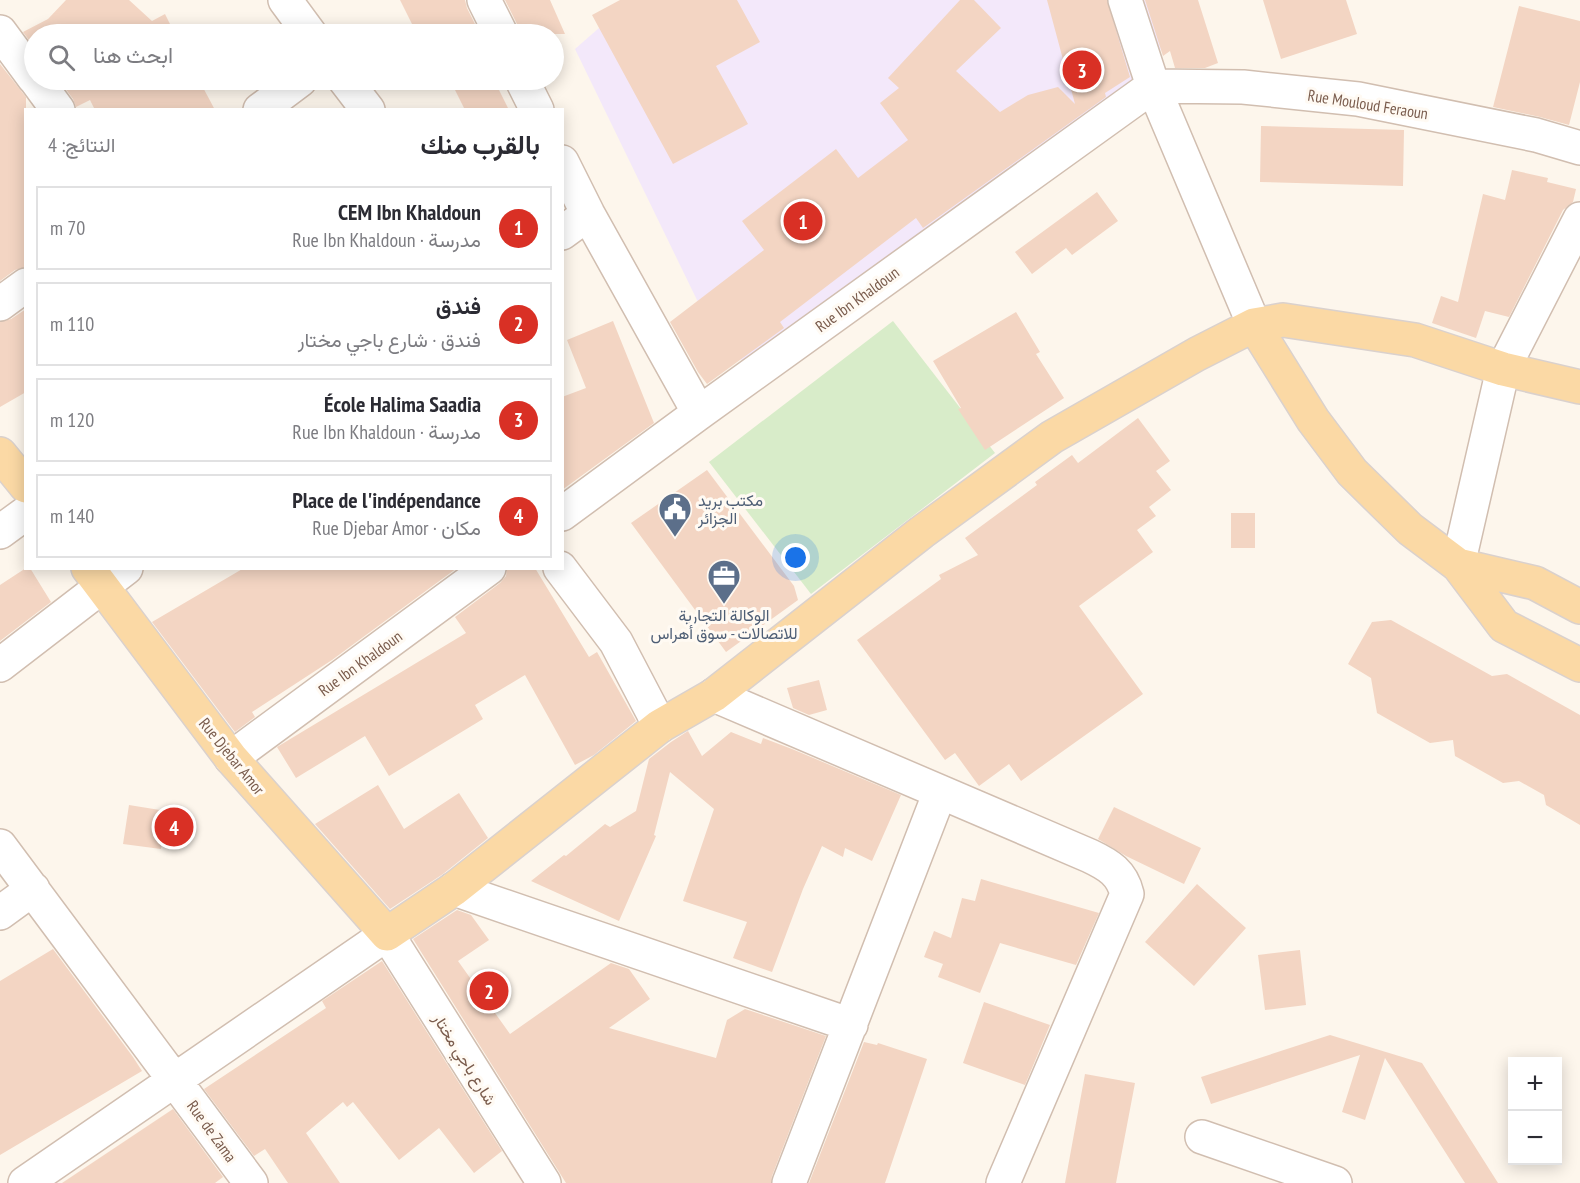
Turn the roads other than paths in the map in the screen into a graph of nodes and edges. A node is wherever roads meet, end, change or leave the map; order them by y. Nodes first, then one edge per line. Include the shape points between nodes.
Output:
1 (285, 0) edge
2 (484, 0) edge
3 (1125, 0) edge
4 (303, 24) edge
5 (496, 24) edge
6 (0, 32) edge
7 (24, 64) edge
8 (1153, 86) junction
9 (43, 90) edge
10 (287, 90) edge
11 (353, 90) edge
12 (527, 90) edge
13 (57, 108) edge
14 (263, 108) edge
15 (366, 108) edge
16 (536, 108) edge
17 (1580, 148) edge
18 (564, 172) edge
19 (1580, 219) edge
20 (575, 224) edge
21 (24, 286) edge
22 (0, 304) edge
23 (1254, 325) junction
24 (1503, 369) junction
25 (1580, 387) edge
26 (699, 413) junction
27 (0, 454) edge
28 (24, 484) edge
29 (564, 513) edge
30 (24, 514) edge
31 (0, 532) edge
32 (1458, 565) junction
33 (486, 570) edge
34 (562, 570) edge
35 (105, 575) edge
36 (1580, 607) edge
37 (0, 665) edge
38 (1580, 665) edge
39 (714, 695) junction
40 (660, 726) junction
41 (231, 758) junction
42 (940, 792) junction
43 (0, 846) edge
44 (33, 890) junction
45 (454, 890) junction
46 (0, 913) edge
47 (387, 934) junction
48 (851, 1025) junction
49 (174, 1079) junction
50 (1202, 1137) dead end
51 (241, 1180) edge
52 (25, 1183) edge
53 (544, 1183) edge
54 (789, 1183) edge
55 (1003, 1183) edge
56 (1335, 1183) edge

1 - 4 street
2 - 5 street
3 - 8 street
6 - 7 street
8 - 17 street, Rue Mouloud Feraoun via 1243,87 1358,99 1536,135
8 - 23 street
8 - 26 street, Rue Ibn Khaldoun
9 - 13 street
10 - 14 street
11 - 15 street
12 - 16 street
18 - 20 street
19 - 24 street
20 - 26 street
21 - 22 street
23 - 24 main road via 1282,320 1415,340
23 - 32 main road via 1313,420 1352,472 1410,529
23 - 39 main road via 1052,437 922,532
24 - 25 main road
24 - 32 street
26 - 29 street, Rue Ibn Khaldoun
27 - 28 main road
30 - 31 street
32 - 36 main road via 1535,583
32 - 38 main road via 1504,626
33 - 41 street, Rue Ibn Khaldoun
34 - 40 street via 616,642
35 - 37 street
35 - 41 main road, Rue Djebar Amor
39 - 40 main road
39 - 42 street
40 - 45 main road
41 - 47 main road, Rue Djebar Amor
42 - 48 street
42 - 55 street via 1106,863 1124,882 1127,894
43 - 44 street, Rue de Zama
44 - 46 street
44 - 49 street, Rue de Zama
45 - 47 main road
45 - 48 street
47 - 49 street
47 - 53 street, شارع باجي مختار
48 - 54 street
49 - 51 street, Rue de Zama
49 - 52 street
50 - 56 street

